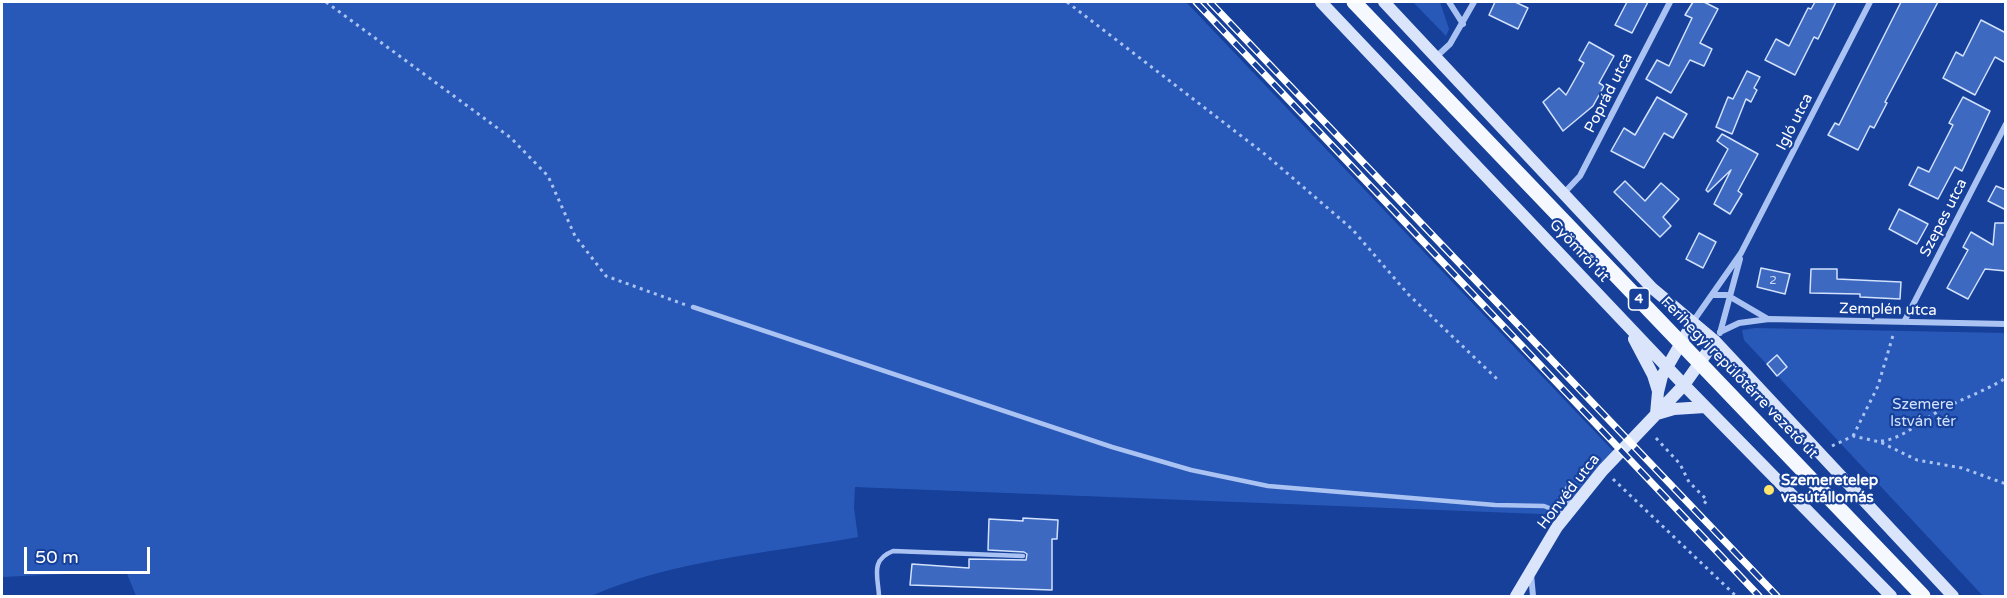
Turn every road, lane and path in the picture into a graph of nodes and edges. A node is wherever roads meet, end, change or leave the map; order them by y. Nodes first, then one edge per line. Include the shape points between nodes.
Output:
1 (326, 2) edge
2 (1067, 2) edge
3 (1321, 2) edge
4 (1354, 2) edge
5 (1384, 2) edge
6 (1449, 2) edge
7 (1474, 2) edge
8 (1670, 2) edge
9 (1870, 2) edge
10 (1463, 24) junction
11 (1437, 56) junction
12 (2006, 124) edge
13 (1565, 192) junction
14 (1741, 254) junction
15 (1712, 295) junction
16 (1731, 297) junction
17 (693, 307) joint
18 (1769, 319) junction
19 (1901, 322) junction
20 (1627, 324) junction
21 (1692, 324) junction
22 (2006, 324) edge
23 (1718, 337) junction
24 (1666, 367) junction
25 (2006, 378) edge
26 (1497, 379) dead end
27 (1684, 385) junction
28 (1658, 392) junction
29 (1706, 407) junction
30 (1656, 414) junction
31 (1853, 436) junction
32 (1656, 438) dead end
33 (1880, 442) junction
34 (1832, 446) dead end
35 (1612, 478) dead end
36 (2006, 484) edge
37 (1567, 488) dead end
38 (1704, 504) dead end
39 (1569, 513) junction
40 (1023, 556) dead end
41 (1531, 573) junction
42 (879, 597) edge
43 (1516, 597) edge
44 (1533, 597) edge
45 (1736, 597) edge
46 (1892, 597) edge
47 (1923, 597) edge
48 (1953, 597) edge

1 - 17 path via 511,138 548,176 575,236 606,276
2 - 26 path via 1266,155 1352,229 1408,294
3 - 20 street, Gyömrői út
4 - 47 main road, Ferihegyi repülőtérre vezető út / 4, bridge
5 - 11 street, Gyömrői út
6 - 10 street
7 - 10 street
8 - 13 street, Poprád utca via 1580,176
9 - 14 street, Igló utca
10 - 11 street
11 - 13 street, Gyömrői út
12 - 19 street, Szepes utca
13 - 21 street, Gyömrői út via 1652,288
14 - 15 street, Igló utca
14 - 16 street, Igló utca
15 - 16 street, Zemplén utca
15 - 21 street, Igló utca
16 - 18 street, Zemplén utca
16 - 23 street, Igló utca
17 - 39 lane via 1191,470 1268,486 1544,507
18 - 19 street, Zemplén utca
18 - 23 street, Zemplén utca via 1739,323
19 - 22 street, Zemplén utca
19 - 31 path via 1878,386
20 - 24 street, Gyömrői út
20 - 28 street
21 - 23 street, Gyömrői út
21 - 24 street
23 - 27 street, Honvéd utca
23 - 48 street, Gyömrői út
24 - 27 street, Gyömrői út
24 - 28 street
25 - 33 path via 1985,392 1942,409 1892,440
27 - 29 street, Gyömrői út
27 - 30 street, Honvéd utca
28 - 30 street
29 - 30 street
29 - 46 street, Gyömrői út
30 - 39 street, Honvéd utca
31 - 33 path
31 - 34 path
32 - 38 path via 1707,500
33 - 36 path via 1917,460 1962,468
35 - 45 path
37 - 39 lane
39 - 41 street, Honvéd utca
40 - 42 lane via 893,551 882,555 877,563
41 - 43 street, Honvéd utca
41 - 44 street

